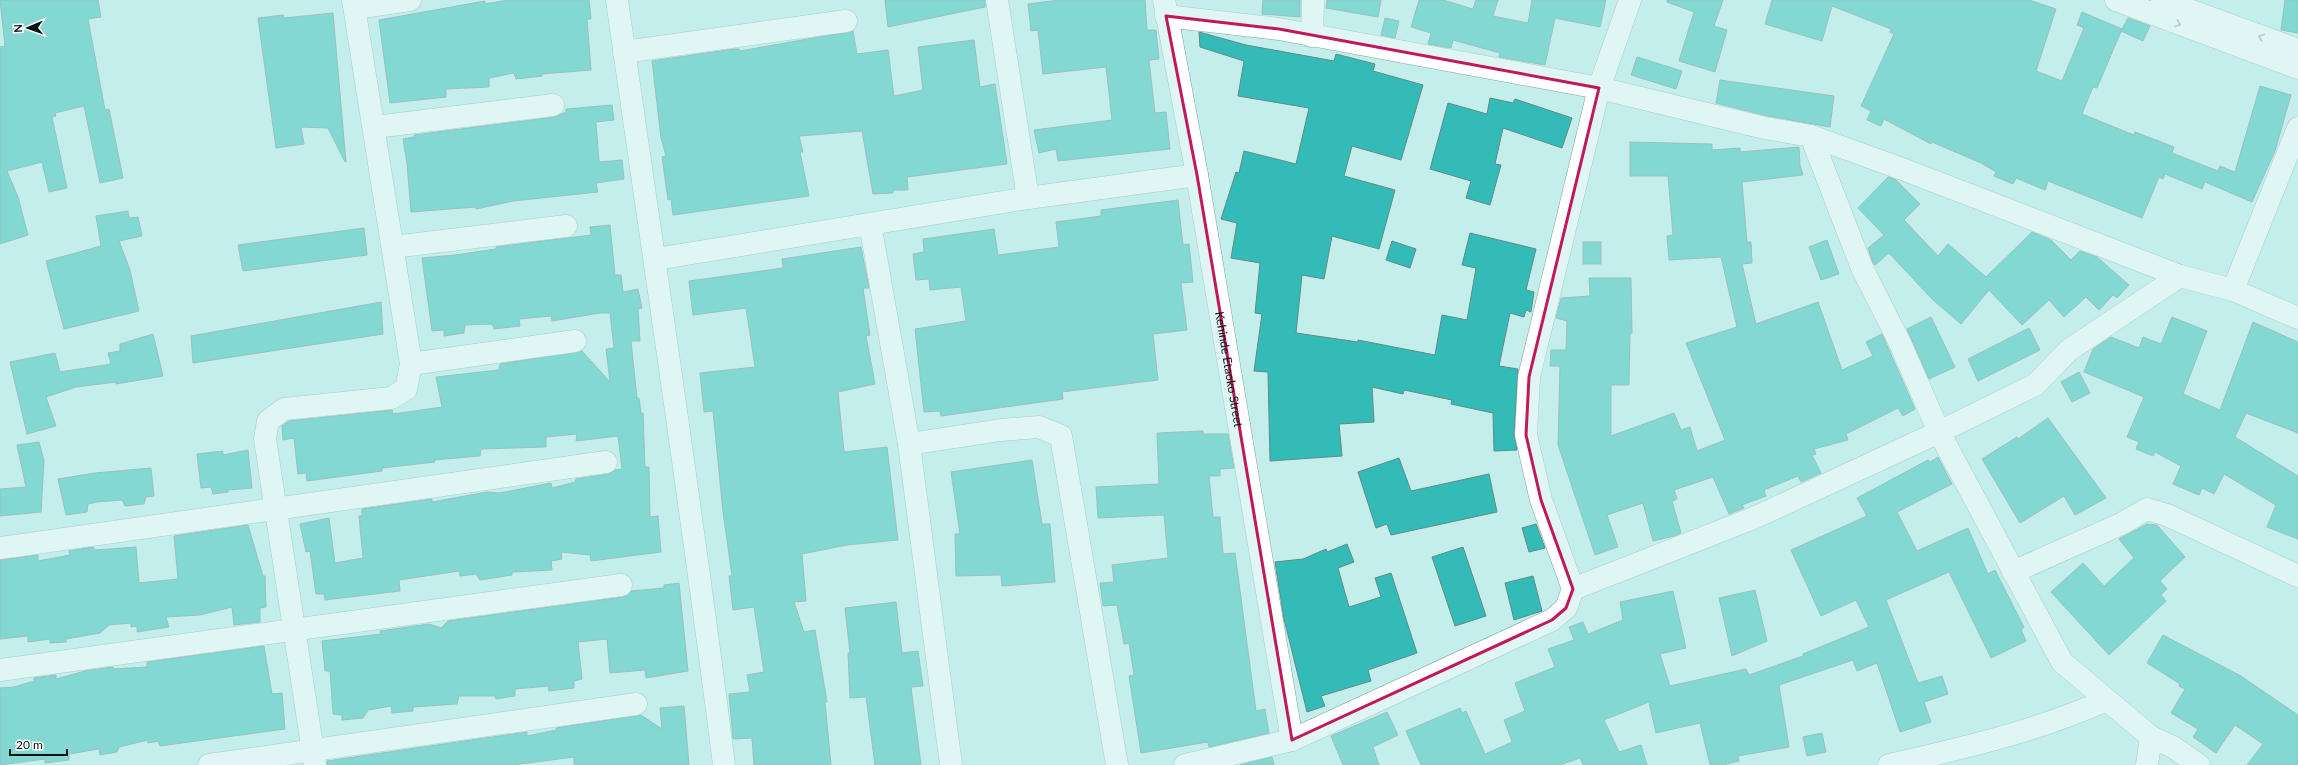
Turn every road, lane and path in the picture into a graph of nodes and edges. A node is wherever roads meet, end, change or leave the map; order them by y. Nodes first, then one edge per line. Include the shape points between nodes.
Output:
1 (410, 0) edge
2 (616, 0) edge
3 (997, 0) edge
4 (1313, 0) edge
5 (1630, 0) edge
6 (2116, 0) edge
7 (354, 4) edge
8 (2158, 5) edge
9 (1165, 8) edge
10 (846, 21) dead end
11 (1312, 36) junction
12 (2298, 50) edge
13 (624, 52) junction
14 (2298, 68) edge
15 (1599, 88) junction
16 (553, 105) dead end
17 (375, 127) junction
18 (2298, 128) edge
19 (1811, 136) junction
20 (1197, 175) junction
21 (1028, 198) junction
22 (870, 224) junction
23 (566, 226) dead end
24 (393, 247) junction
25 (656, 259) junction
26 (2180, 276) junction
27 (2233, 290) junction
28 (2298, 318) edge
29 (575, 341) dead end
30 (411, 364) junction
31 (1939, 432) junction
32 (909, 444) junction
33 (606, 462) dead end
34 (276, 508) junction
35 (0, 548) edge
36 (2013, 572) junction
37 (2298, 576) edge
38 (621, 585) dead end
39 (1573, 589) junction
40 (294, 631) junction
41 (0, 670) edge
42 (2107, 700) junction
43 (636, 704) dead end
44 (2151, 736) junction
45 (1292, 740) junction
46 (314, 757) edge
47 (209, 765) edge
48 (724, 765) edge
49 (951, 765) edge
50 (1117, 765) edge
51 (1185, 765) edge
52 (1890, 765) edge
53 (2147, 765) edge
54 (2198, 765) edge

1 - 7 street
2 - 13 street
3 - 21 street
4 - 11 street
5 - 15 street
6 - 8 street
7 - 17 street
12 -> 8 street
8 -> 14 street
9 - 11 street
9 - 20 street, Kehinde Etaoko Street
10 - 13 street
11 - 15 street
13 - 25 street
15 - 19 street via 1765,128
15 - 39 street via 1529,377 1526,435 1541,500
16 - 17 street
17 - 24 street
18 - 27 street
19 - 26 street
19 - 31 street via 1862,268 1900,343
20 - 21 street
20 - 45 street, Kehinde Etaoko Street
21 - 22 street
22 - 25 street
22 - 32 street
23 - 24 street
24 - 30 street
25 - 48 street
26 - 27 street
26 - 31 street via 2069,350 2035,385
27 - 28 street
29 - 30 street
30 - 34 street via 406,389 391,398 284,409 268,421 265,439
31 - 36 street
31 - 39 street via 1756,517
32 - 49 street
32 - 50 street via 1039,427 1062,436
33 - 34 street
34 - 35 street
34 - 40 street
36 - 37 street via 2121,524 2147,509 2167,515
36 - 42 street via 2062,662
38 - 40 street
39 - 45 street via 1566,608 1552,620
40 - 41 street
40 - 46 street
42 - 44 street
42 - 52 street via 2074,715 1996,740
43 - 46 street
44 - 53 street
44 - 54 street via 2173,747
45 - 51 street
46 - 47 street

